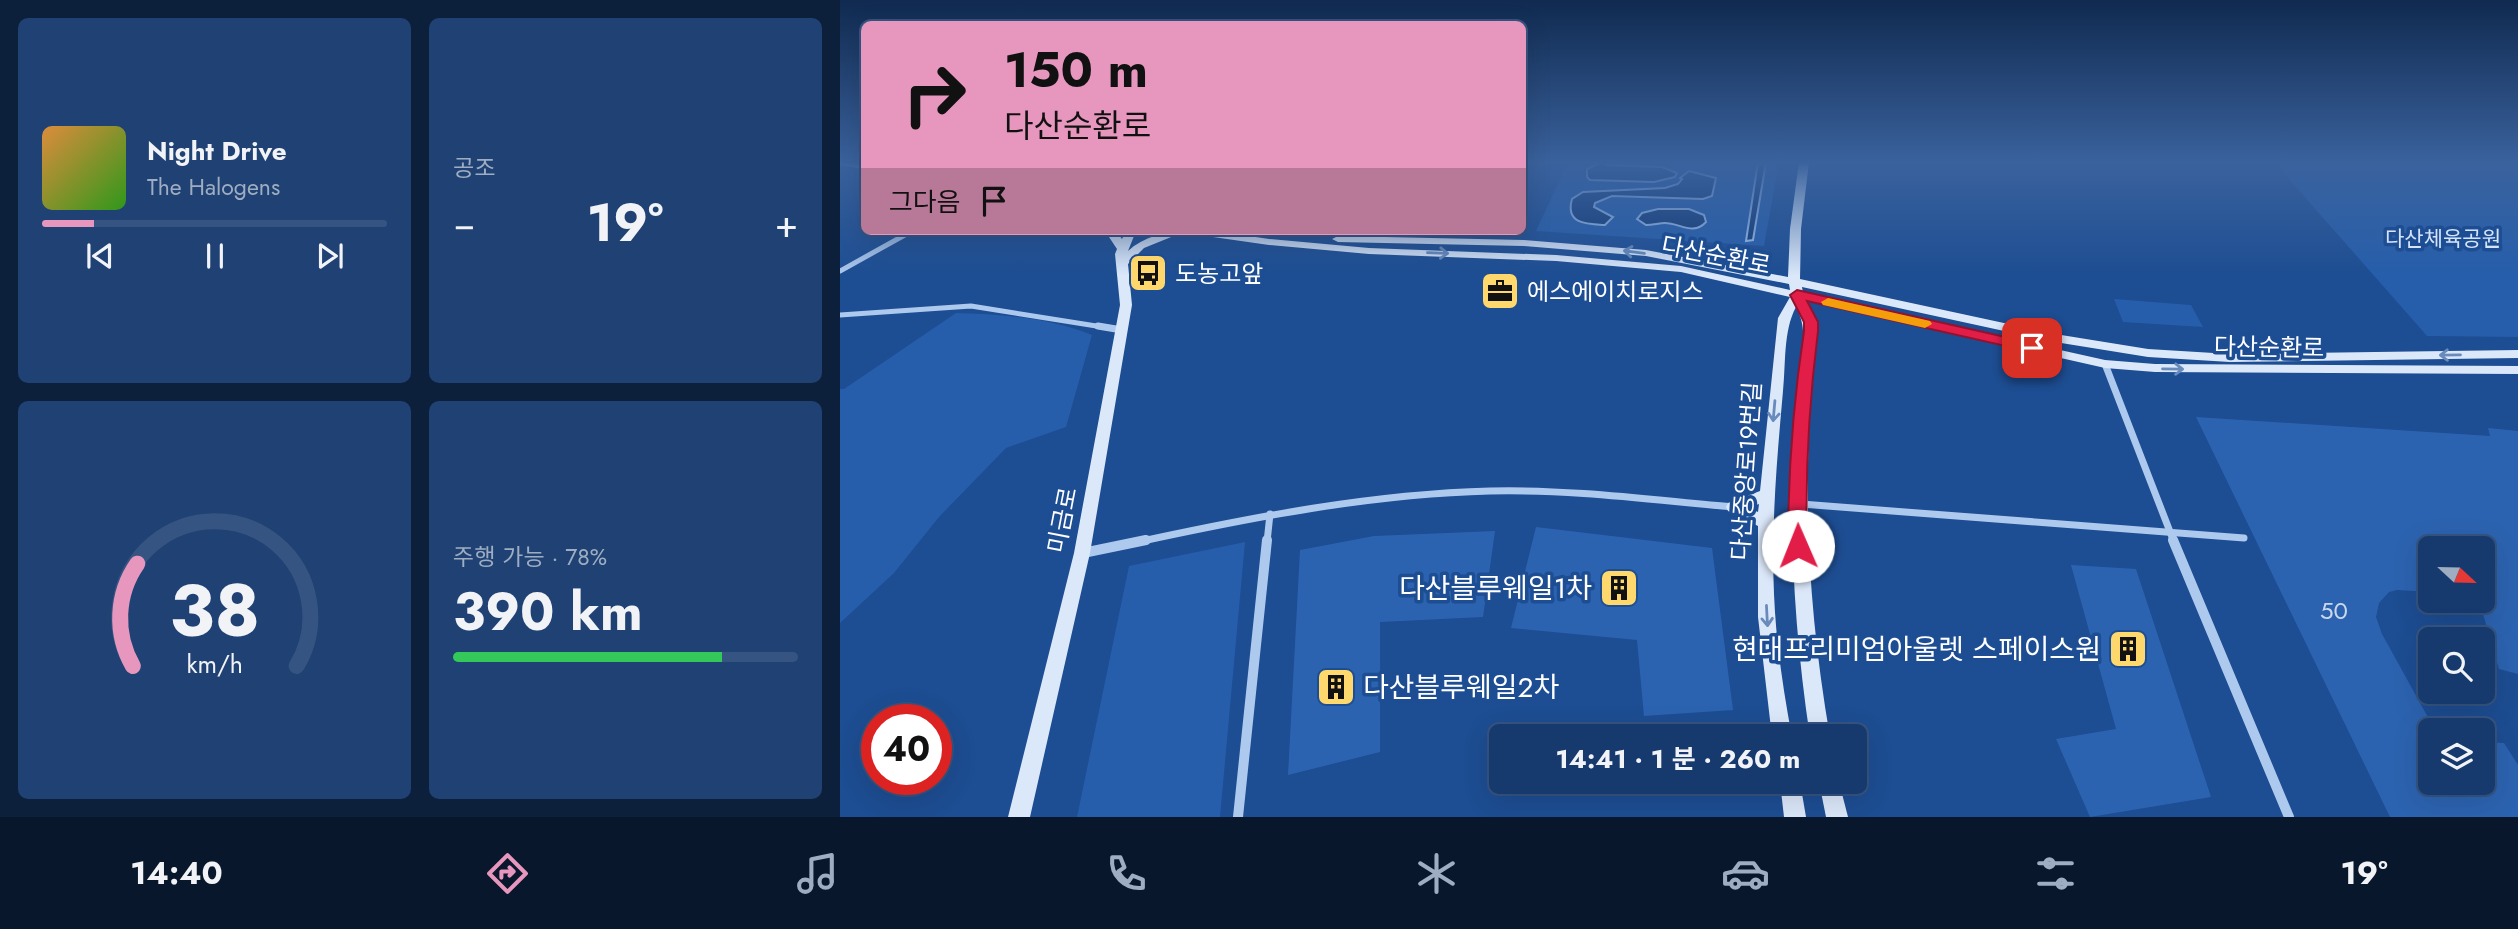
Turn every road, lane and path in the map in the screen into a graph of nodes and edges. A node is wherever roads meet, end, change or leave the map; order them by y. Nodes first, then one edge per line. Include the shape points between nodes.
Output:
1 (1800, 200) edge
2 (905, 235) edge
3 (1112, 235) edge
4 (1130, 235) edge
5 (1170, 235) edge
6 (1220, 235) edge
7 (1286, 235) edge
8 (1122, 256) junction
9 (840, 271) edge
10 (1797, 288) junction
11 (840, 315) edge
12 (1122, 330) junction
13 (2518, 354) edge
14 (2105, 364) junction
15 (2518, 370) edge
16 (1766, 495) junction
17 (1797, 504) junction
18 (1734, 507) junction
19 (1270, 514) junction
20 (1765, 523) junction
21 (2170, 532) junction
22 (2244, 538) dead end
23 (1082, 553) junction
24 (1780, 724) edge
25 (1818, 724) edge
26 (1792, 794) edge
27 (1832, 794) edge
28 (1019, 817) edge
29 (1238, 817) edge
30 (1796, 817) edge
31 (1838, 817) edge
32 (2289, 817) edge

1 - 10 street, 다산중앙로19번길
2 - 9 street
3 - 8 street
4 - 8 street
5 - 8 street
6 -> 10 street, 다산순환로 via 1369,251 1658,266
10 -> 7 street, 다산순환로 via 1673,257 1602,248
8 - 12 street, 미금로 via 1126,305
13 -> 10 street, 다산순환로 via 2271,358 2148,353
10 - 14 street, 다산순환로
10 -> 16 street, 다산중앙로19번길 via 1784,318
10 - 17 street, 다산중앙로19번길 via 1811,331 1802,393
11 - 12 street via 971,306
12 - 23 street, 미금로
14 -> 15 street, 다산순환로
14 - 21 street
16 - 18 street
16 - 20 street, 다산중앙로19번길
17 - 21 street
17 - 25 street, 다산중앙로19번길 via 1803,617
18 - 19 street via 1461,492
18 - 20 street
19 - 23 street
19 - 29 street
20 -> 24 street, 다산중앙로19번길 via 1766,620
21 - 22 street
21 - 32 street
23 - 28 street, 미금로
26 - 30 street
27 - 31 street

